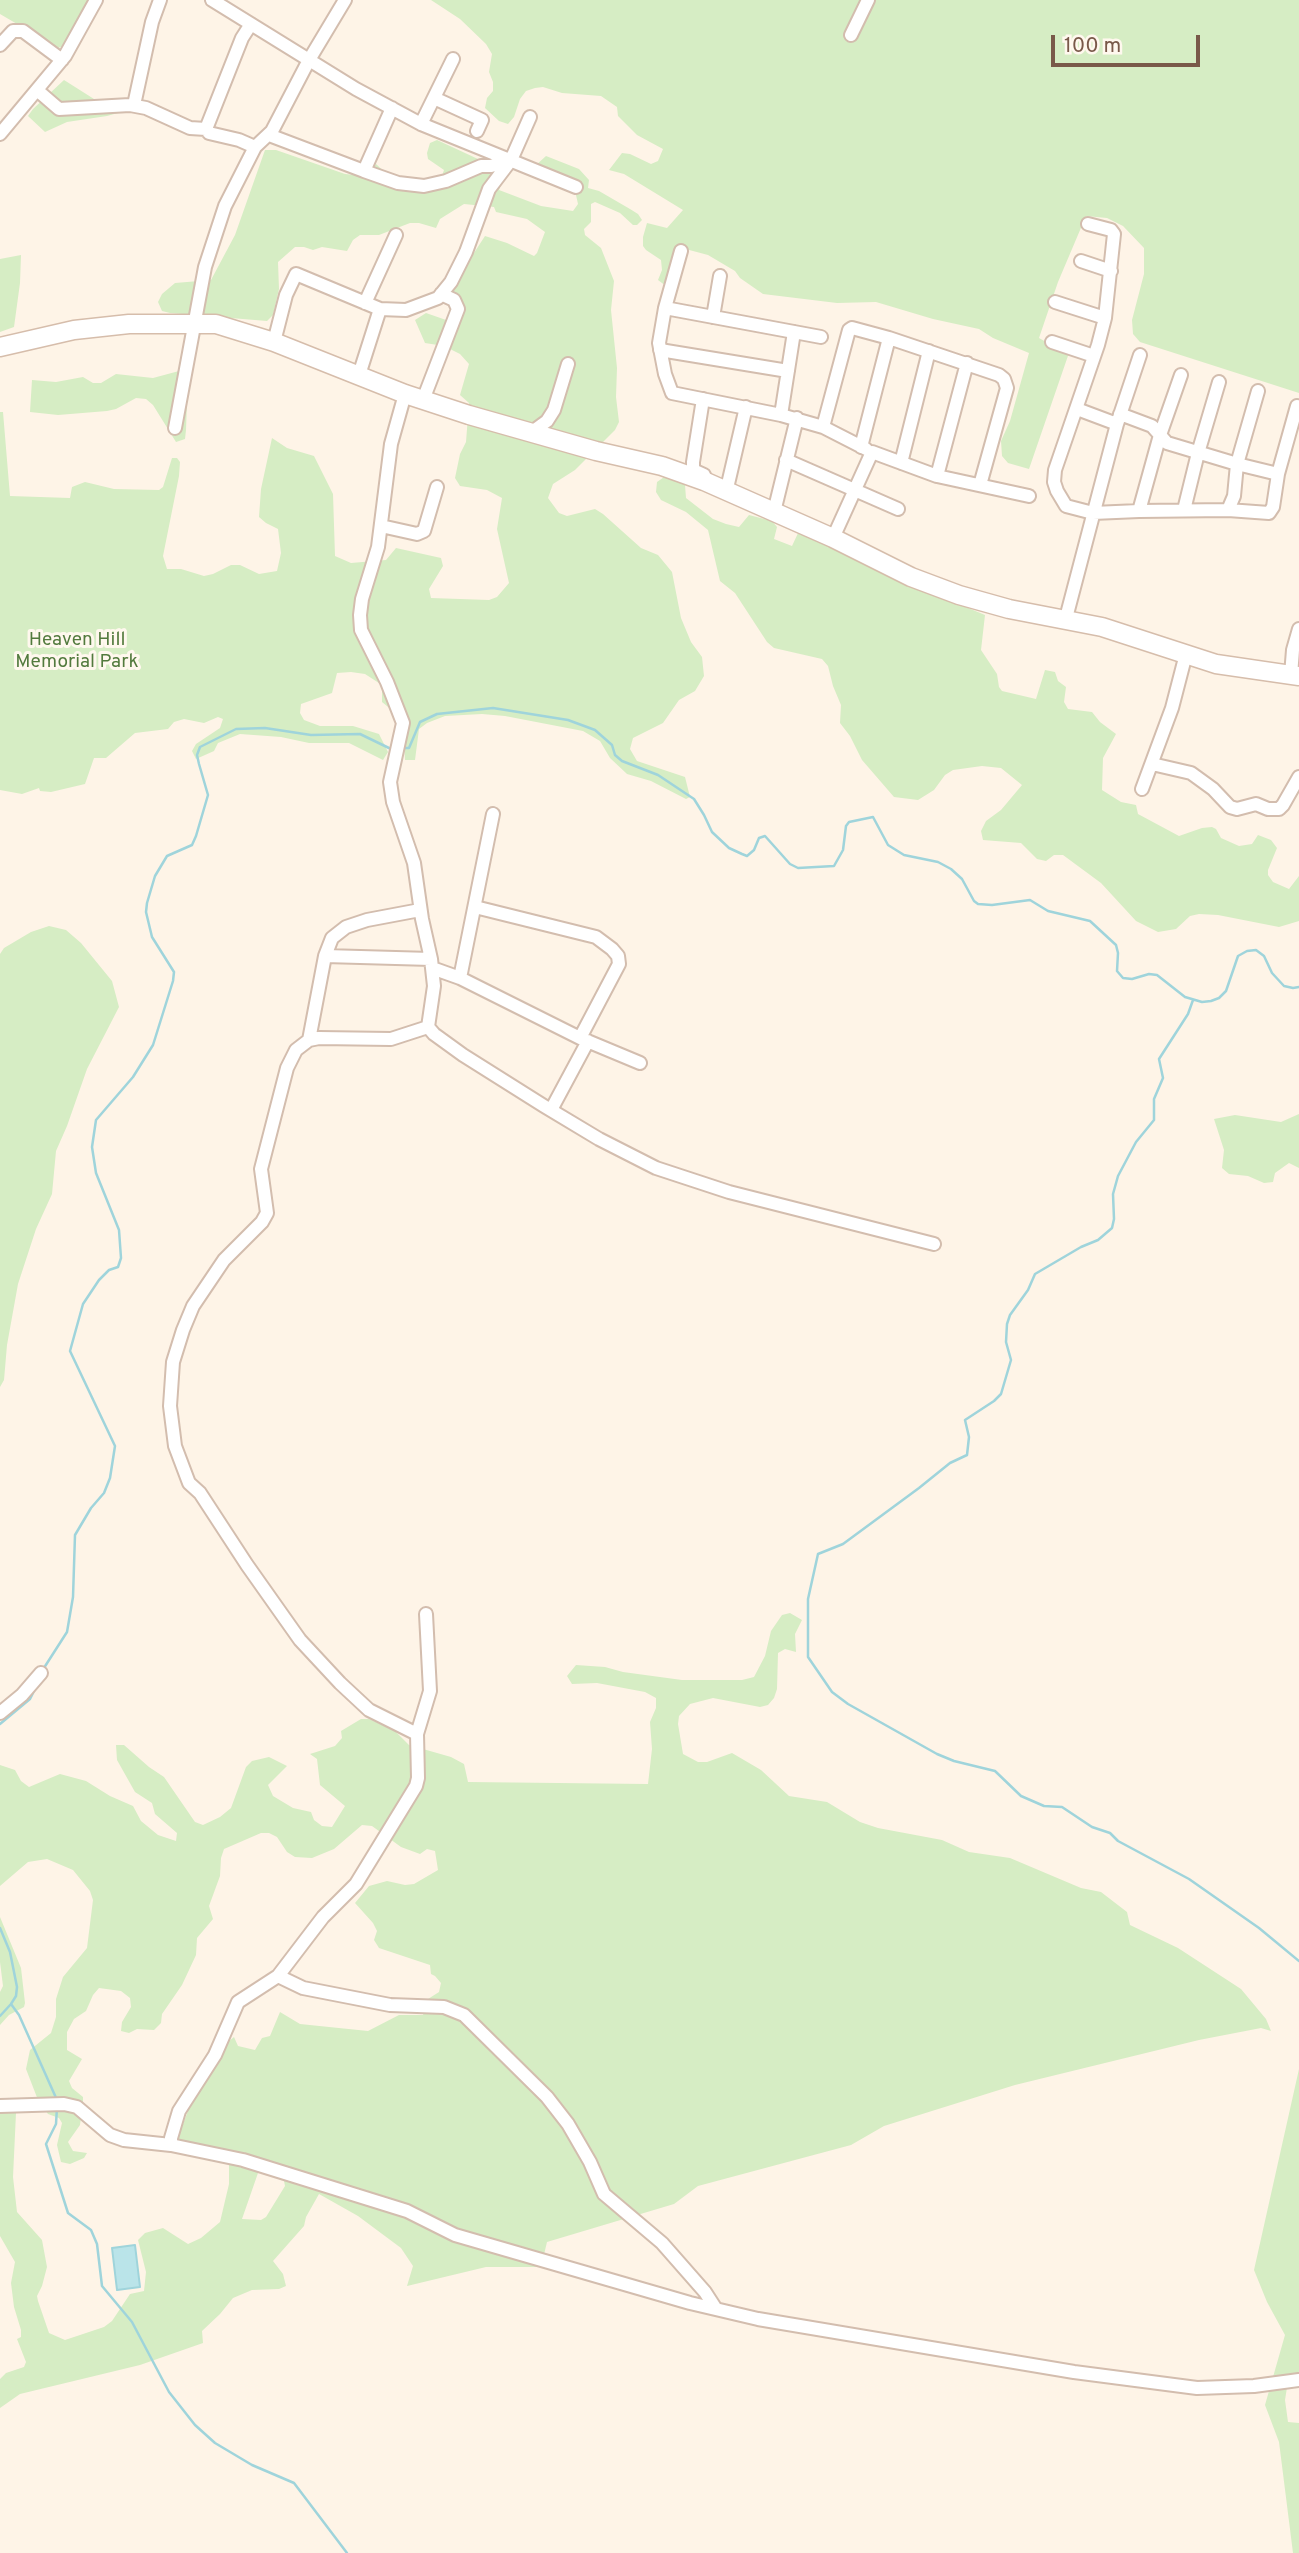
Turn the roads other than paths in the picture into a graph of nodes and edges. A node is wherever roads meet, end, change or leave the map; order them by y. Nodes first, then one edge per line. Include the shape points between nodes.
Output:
1 (96, 0) edge
2 (160, 0) edge
3 (212, 0) edge
4 (345, 0) edge
5 (869, 0) edge
6 (229, 4) edge
7 (251, 24) junction
8 (851, 35) dead end
9 (0, 45) edge
10 (453, 58) dead end
11 (62, 60) junction
12 (309, 60) junction
13 (37, 90) junction
14 (434, 98) junction
15 (134, 105) junction
16 (392, 108) junction
17 (530, 117) dead end
18 (421, 124) junction
19 (206, 129) junction
20 (477, 131) dead end
21 (0, 134) edge
22 (269, 135) junction
23 (255, 147) junction
24 (511, 160) junction
25 (363, 171) junction
26 (576, 187) dead end
27 (1088, 224) dead end
28 (396, 234) dead end
29 (681, 251) dead end
30 (1081, 261) dead end
31 (1111, 271) junction
32 (720, 276) dead end
33 (441, 294) junction
34 (1055, 302) dead end
35 (365, 303) junction
36 (380, 309) junction
37 (665, 309) junction
38 (713, 317) junction
39 (1105, 318) junction
40 (193, 323) junction
41 (794, 332) junction
42 (821, 337) dead end
43 (889, 338) junction
44 (274, 342) junction
45 (1052, 342) dead end
46 (0, 347) edge
47 (660, 350) junction
48 (929, 351) junction
49 (1140, 355) dead end
50 (1094, 356) junction
51 (967, 363) junction
52 (568, 364) dead end
53 (788, 371) junction
54 (359, 374) junction
55 (1181, 375) dead end
56 (1219, 382) dead end
57 (1258, 391) dead end
58 (405, 394) junction
59 (703, 399) junction
60 (423, 400) junction
61 (1297, 406) dead end
62 (746, 407) junction
63 (1077, 409) junction
64 (782, 415) junction
65 (797, 418) junction
66 (1118, 419) junction
67 (823, 427) junction
68 (175, 428) dead end
69 (532, 432) junction
70 (1160, 435) junction
71 (867, 449) junction
72 (1198, 453) junction
73 (786, 460) junction
74 (901, 463) junction
75 (1237, 464) junction
76 (1278, 474) junction
77 (937, 476) junction
78 (728, 484) junction
79 (980, 485) junction
80 (437, 487) dead end
81 (855, 491) junction
82 (1028, 496) dead end
83 (775, 509) junction
84 (898, 509) dead end
85 (1184, 510) junction
86 (1228, 510) junction
87 (1139, 511) junction
88 (1093, 513) junction
89 (381, 526) junction
90 (833, 538) junction
91 (1066, 618) junction
92 (1299, 629) edge
93 (1186, 654) junction
94 (1295, 676) edge
95 (1152, 764) junction
96 (1299, 777) edge
97 (1142, 789) dead end
98 (493, 814) dead end
99 (475, 907) junction
100 (421, 910) junction
101 (326, 956) junction
102 (432, 964) junction
103 (460, 978) junction
104 (428, 1027) junction
105 (309, 1040) junction
106 (584, 1040) junction
107 (640, 1063) dead end
108 (551, 1110) junction
109 (934, 1244) dead end
110 (426, 1614) dead end
111 (41, 1673) dead end
112 (0, 1713) edge
113 (417, 1734) junction
114 (278, 1976) junction
115 (0, 2106) edge
116 (172, 2145) junction
117 (716, 2309) junction
118 (1299, 2379) edge

1 - 11 street
2 - 15 street
3 - 6 street
4 - 12 street
5 - 8 street
6 - 7 street
7 - 12 street
7 - 19 street
9 - 11 street via 13,31 23,31
10 - 14 street
11 - 13 street
12 - 16 street
12 - 22 street
13 - 15 street via 59,109
13 - 21 street
14 - 18 street
14 - 20 street via 482,120
15 - 19 street via 190,128
16 - 18 street
16 - 25 street
17 - 24 street
18 - 24 street
19 - 23 street
22 - 23 street
22 - 25 street
23 - 40 street via 225,206
24 - 25 street via 470,169 434,185 398,183
24 - 26 street
24 - 33 street via 489,189 466,252
27 - 31 street via 1114,233
28 - 35 street
29 - 37 street
30 - 31 street
31 - 39 street
32 - 38 street
33 - 36 street via 406,310
33 - 60 street via 454,300 458,309
34 - 39 street
35 - 36 street
35 - 44 street via 295,275
36 - 54 street
37 - 38 street
37 - 47 street
38 - 41 street
39 - 50 street
40 - 44 street via 216,324
40 - 46 street via 74,330
40 - 68 street
41 - 42 street
41 - 53 street
43 - 48 street
43 - 67 street via 849,330
43 - 71 street
44 - 54 street
45 - 50 street
47 - 53 street
47 - 59 street via 672,393
48 - 51 street
48 - 74 street
49 - 66 street
50 - 63 street
51 - 77 street
51 - 79 street via 999,374 1007,388
52 - 69 street via 554,410
53 - 64 street
54 - 58 street
55 - 70 street
56 - 72 street
57 - 75 street
58 - 60 street
58 - 89 street via 391,444
59 - 62 street
59 - 78 street via 694,470
60 - 69 street
61 - 76 street
62 - 64 street
62 - 78 street
63 - 66 street
63 - 88 street via 1054,482 1066,506
64 - 65 street
65 - 67 street
65 - 73 street
66 - 70 street via 1152,426
66 - 88 street
67 - 71 street
69 - 83 street via 662,466
70 - 72 street via 1167,443
70 - 87 street
71 - 74 street
71 - 81 street
72 - 75 street
72 - 85 street
73 - 81 street
73 - 83 street
74 - 77 street
75 - 76 street
75 - 86 street
76 - 86 street via 1269,513
77 - 79 street
78 - 83 street
79 - 82 street
80 - 89 street via 424,531 417,534
81 - 84 street
81 - 90 street
83 - 90 street
85 - 86 street
85 - 87 street
87 - 88 street
88 - 91 street
89 - 100 street via 362,599 360,630 403,723 390,782 414,863
90 - 91 street via 959,595
91 - 93 street
92 - 94 street via 1293,650
93 - 94 street via 1216,664
93 - 95 street
95 - 96 street via 1191,773 1233,809 1256,804 1279,809
95 - 97 street
98 - 99 street
99 - 103 street
99 - 106 street via 596,937 618,956 619,964
100 - 101 street via 346,927 332,938
100 - 102 street
101 - 102 street
101 - 105 street
102 - 103 street
102 - 104 street
103 - 106 street
104 - 105 street via 391,1039
104 - 108 street via 463,1055
105 - 113 street via 296,1050 287,1068 267,1142 261,1168 267,1213 209,1280 183,1330 171,1383 175,1446 189,1483 300,1640 363,1705
106 - 107 street
106 - 108 street
108 - 109 street via 656,1168 729,1192
110 - 113 street via 429,1691
111 - 112 street
113 - 114 street via 416,1786 356,1884 323,1917
114 - 116 street via 238,2002 215,2055 179,2111
114 - 117 street via 303,1988 390,2005 444,2007 464,2015 547,2097 568,2124 604,2194 662,2243
115 - 116 street via 77,2107 110,2135
116 - 117 street via 243,2160 407,2211 456,2235
117 - 118 street via 1074,2372 1197,2388

